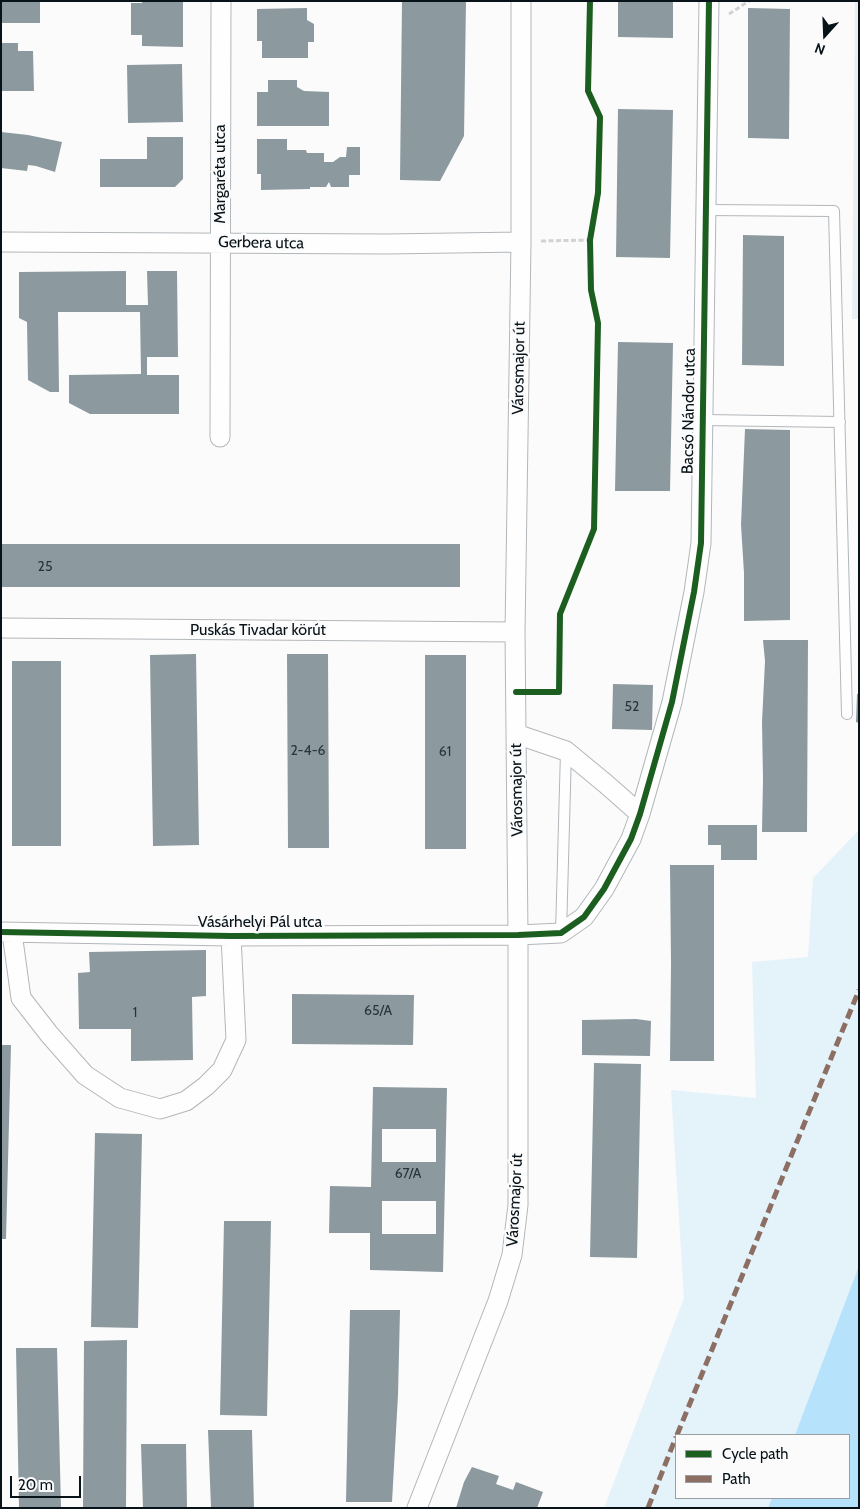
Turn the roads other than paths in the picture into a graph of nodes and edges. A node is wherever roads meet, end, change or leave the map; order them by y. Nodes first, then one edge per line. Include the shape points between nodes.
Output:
1 (221, 1) edge
2 (521, 1) edge
3 (709, 1) edge
4 (706, 210) junction
5 (1, 242) edge
6 (219, 242) junction
7 (521, 242) junction
8 (703, 420) junction
9 (840, 422) junction
10 (220, 437) dead end
11 (1, 628) edge
12 (516, 632) junction
13 (847, 714) dead end
14 (516, 734) junction
15 (566, 751) junction
16 (640, 814) junction
17 (7, 933) edge
18 (561, 934) junction
19 (518, 935) junction
20 (231, 936) junction
21 (416, 1508) edge

1 - 6 street, Margaréta utca
2 - 7 street, Városmajor út
3 - 4 street, Bacsó Nándor utca
4 - 8 street, Bacsó Nándor utca
4 - 9 lane via 834,211
5 - 6 street, Gerbera utca
6 - 7 street, Gerbera utca
6 - 10 street, Margaréta utca
7 - 12 street, Városmajor út
8 - 9 lane, Bacsó Nándor utca
8 - 16 street, Bacsó Nándor utca via 701,542 694,592 672,702
9 - 13 lane
11 - 12 street, Puskás Tivadar körút
12 - 14 street, Városmajor út
14 - 15 street, Városmajor út
14 - 19 street, Városmajor út
15 - 16 street, Városmajor út
15 - 18 lane
16 - 18 street via 631,839 604,889 584,917
17 - 20 street, Vásárhelyi Pál utca
17 - 20 street via 20,998 49,1034 85,1075 120,1098 160,1109 186,1101 206,1086 222,1070 236,1040
18 - 19 street
19 - 20 street, Vásárhelyi Pál utca
19 - 21 street, Városmajor út via 518,1205 512,1255 498,1301

